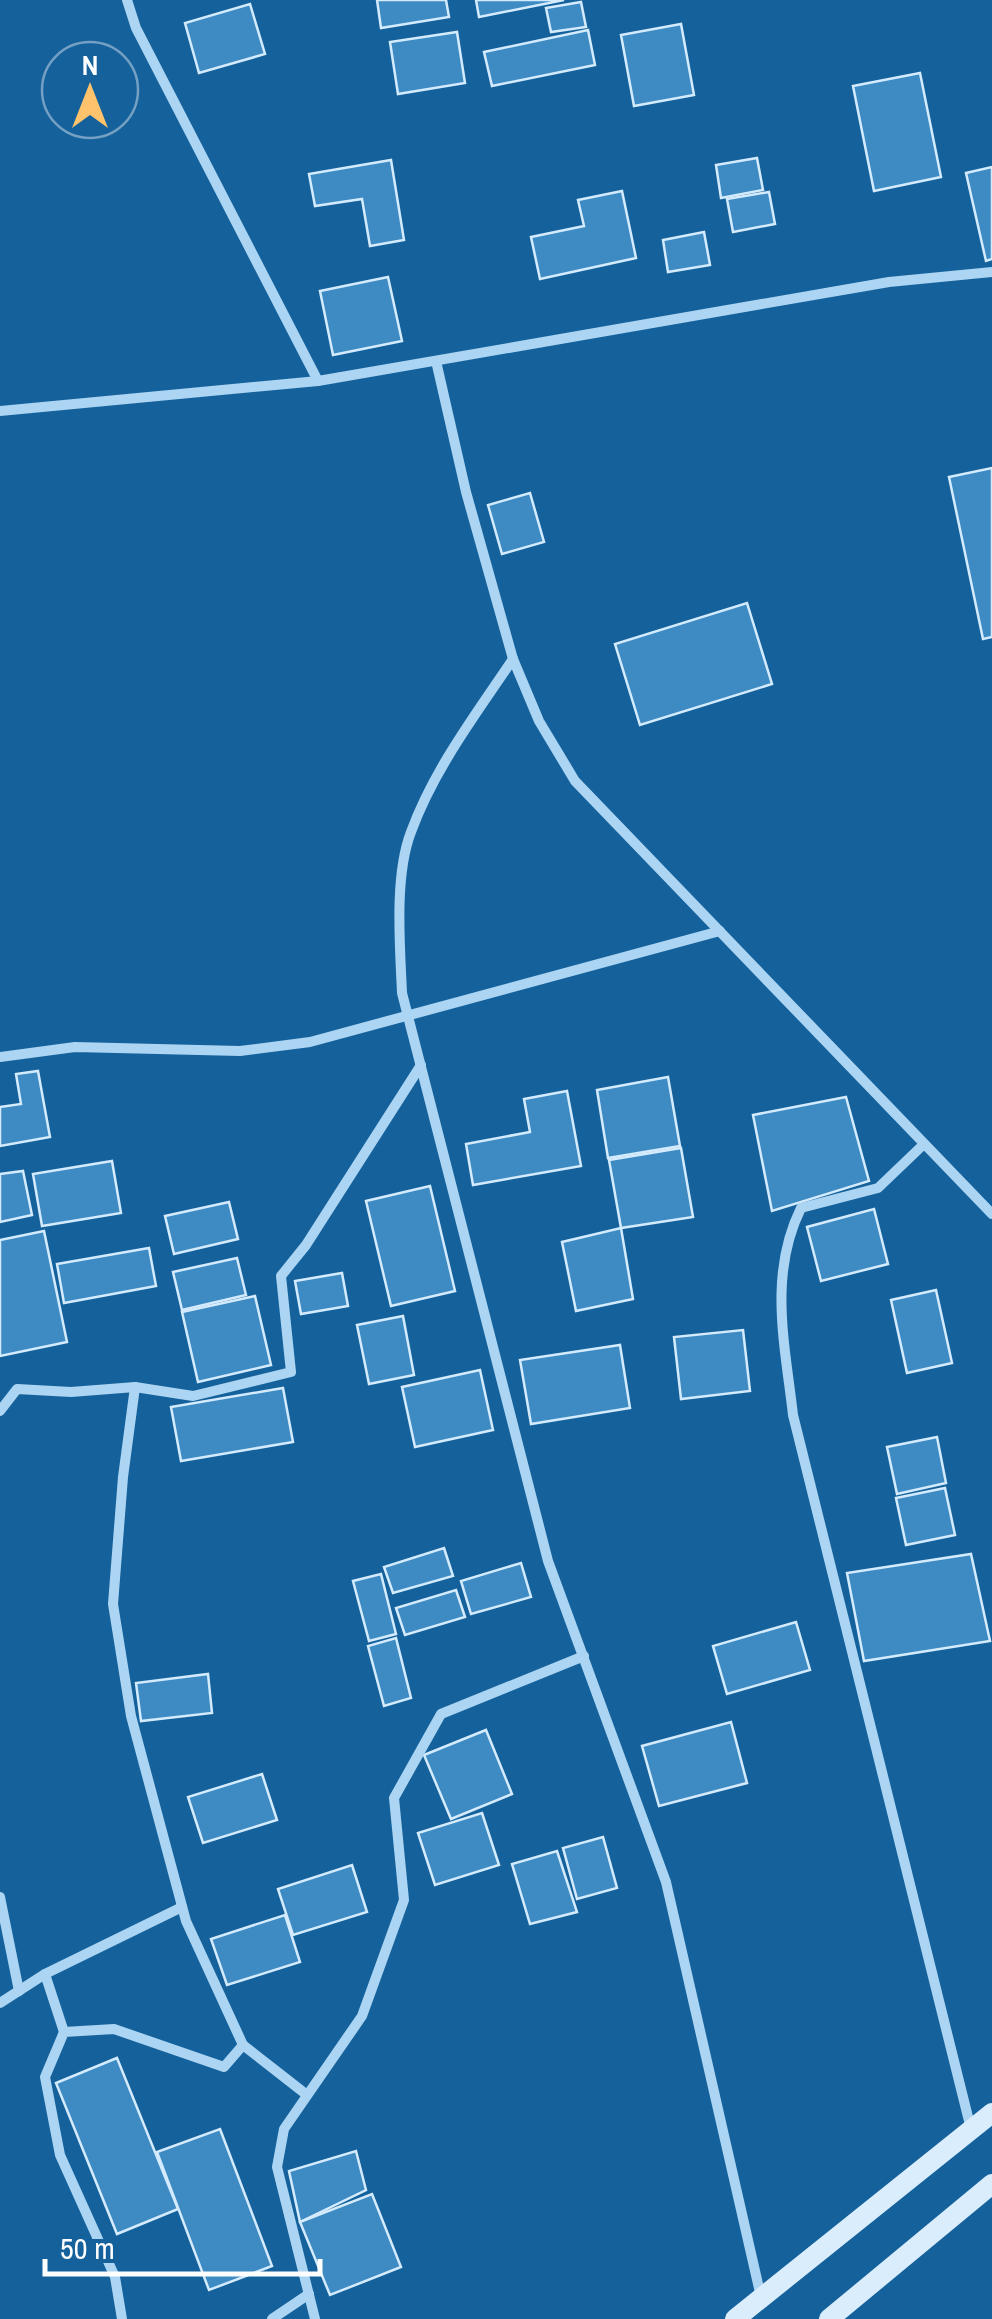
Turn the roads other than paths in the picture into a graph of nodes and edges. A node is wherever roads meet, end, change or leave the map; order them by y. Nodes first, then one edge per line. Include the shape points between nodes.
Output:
1 (127, 0) edge
2 (992, 272) edge
3 (436, 361) junction
4 (318, 381) junction
5 (0, 411) edge
6 (513, 659) junction
7 (720, 932) junction
8 (408, 1014) junction
9 (0, 1057) edge
10 (421, 1065) junction
11 (924, 1144) junction
12 (992, 1214) edge
13 (134, 1386) junction
14 (0, 1410) edge
15 (584, 1656) junction
16 (0, 1897) edge
17 (182, 1907) junction
18 (45, 1974) junction
19 (19, 1991) junction
20 (0, 2003) edge
21 (64, 2032) junction
22 (243, 2045) junction
23 (307, 2096) junction
24 (992, 2113) edge
25 (971, 2130) junction
26 (992, 2184) edge
27 (309, 2294) junction
28 (761, 2298) junction
29 (122, 2319) edge
30 (272, 2319) edge
31 (315, 2319) edge
32 (735, 2319) edge
33 (830, 2319) edge

1 - 4 street
2 - 3 street via 889,282
3 - 4 street
3 - 6 street
4 - 5 street
6 - 7 street via 575,781
6 - 8 street via 453,746 410,834 398,914
7 - 8 street
7 - 11 street
8 - 9 street via 310,1042 240,1051 75,1047
8 - 10 street
10 - 13 street via 281,1276 291,1372 193,1396
10 - 15 street via 548,1560
11 - 12 street
11 - 25 street via 878,1188 800,1208 779,1296 793,1414
13 - 14 street via 17,1389
13 - 17 street via 113,1604 131,1716
15 - 23 street via 440,1714 394,1798 404,1900 362,2016
15 - 28 street via 666,1882
16 - 19 street
17 - 18 street
17 - 22 street
18 - 19 street
18 - 21 street
19 - 20 street
21 - 22 street via 114,2029 224,2068
21 - 29 street via 45,2077 48,2096 60,2155 116,2277
22 - 23 street
23 - 27 street via 284,2129 277,2166
24 - 25 main road
25 - 28 main road
26 - 33 main road
27 - 30 street
27 - 31 street
28 - 32 main road

